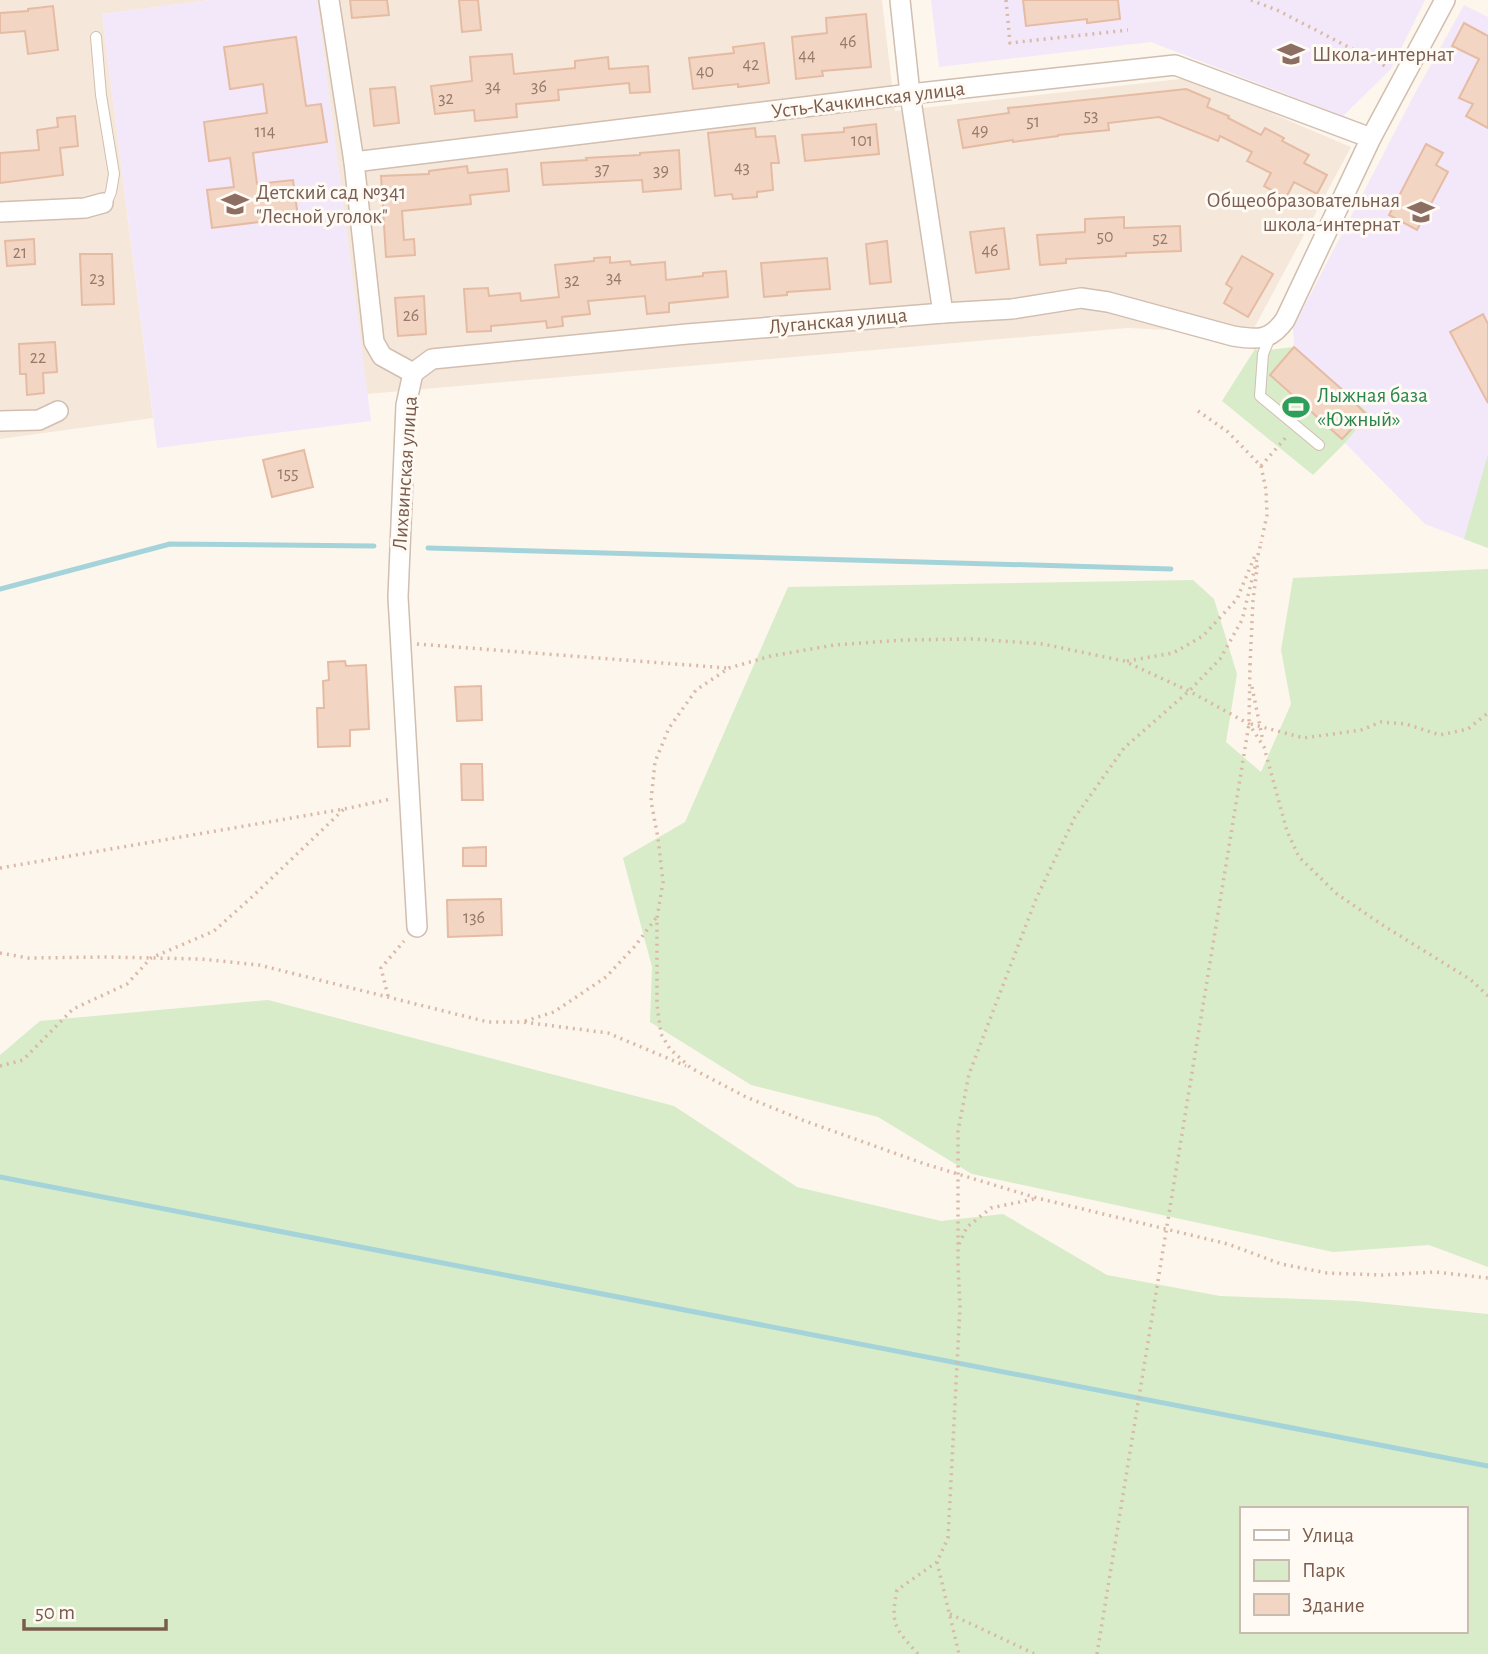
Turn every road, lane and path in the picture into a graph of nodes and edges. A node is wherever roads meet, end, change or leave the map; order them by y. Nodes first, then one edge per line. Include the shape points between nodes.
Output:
1 (329, 0) edge
2 (900, 0) edge
3 (1006, 0) edge
4 (1251, 0) edge
5 (1446, 0) edge
6 (1128, 30) dead end
7 (96, 37) dead end
8 (1391, 69) dead end
9 (910, 94) junction
10 (1371, 138) junction
11 (354, 162) junction
12 (103, 203) joint
13 (0, 212) edge
14 (943, 313) junction
15 (1266, 337) junction
16 (413, 373) junction
17 (58, 411) dead end
18 (1198, 411) dead end
19 (0, 421) edge
20 (1295, 425) junction
21 (1319, 445) dead end
22 (1261, 466) junction
23 (1261, 543) junction
24 (402, 643) junction
25 (1124, 661) junction
26 (1250, 664) junction
27 (729, 668) junction
28 (1189, 691) junction
29 (1488, 713) edge
30 (1249, 724) junction
31 (1259, 726) junction
32 (1264, 747) junction
33 (410, 794) junction
34 (344, 809) junction
35 (0, 868) edge
36 (657, 918) junction
37 (417, 926) joint
38 (0, 953) edge
39 (151, 958) junction
40 (387, 996) junction
41 (1488, 996) edge
42 (523, 1022) junction
43 (0, 1066) edge
44 (691, 1068) junction
45 (958, 1174) junction
46 (1037, 1198) junction
47 (1166, 1230) junction
48 (958, 1246) junction
49 (1488, 1278) edge
50 (937, 1562) junction
51 (950, 1614) junction
52 (918, 1654) edge
53 (959, 1654) edge
54 (1035, 1654) edge
55 (1097, 1654) edge

1 - 11 street, Лихвинская улица
2 - 9 street
3 - 6 path via 1010,43
4 - 8 path
5 - 10 street
7 - 12 lane via 114,174 111,192
9 - 10 street, Усть-Качкинская улица via 1175,65
9 - 11 street, Усть-Качкинская улица
9 - 14 street
10 - 15 street via 1285,320
11 - 16 street, Лихвинская улица via 374,342 382,356
12 - 13 street
14 - 15 street, Луганская улица via 1095,299 1233,336
14 - 16 street, Луганская улица via 432,359
15 - 20 lane via 1260,396
16 - 24 street, Лихвинская улица via 407,405 398,597
17 - 19 street via 39,420
18 - 22 path via 1228,432
20 - 21 lane
20 - 22 path
22 - 23 path via 1267,515
23 - 25 path via 1237,599 1203,636 1172,653
23 - 26 path
23 - 28 path via 1242,620 1220,659
24 - 27 path
24 - 33 street, Лихвинская улица
25 - 27 path via 1043,644 904,640 834,645
25 - 28 path
26 - 30 path
26 - 31 path
27 - 36 path via 696,690 669,728 655,762 651,801 663,882
28 - 30 path
28 - 45 path via 1124,748 1075,817 1036,899 969,1074 958,1131
29 - 31 path via 1468,729 1440,735 1381,722 1361,730 1304,738
30 - 31 path
30 - 32 path
30 - 47 path
31 - 32 path
32 - 41 path via 1287,831 1299,857 1337,894 1471,980
33 - 34 path
33 - 37 street, Лихвинская улица
34 - 35 path
34 - 39 path via 214,931
36 - 42 path via 606,977 554,1012
36 - 44 path via 661,1034
37 - 40 path via 381,968
38 - 39 path via 28,958
39 - 40 path via 259,965
39 - 43 path via 127,984 73,1009 23,1060
40 - 42 path via 488,1022
42 - 44 path via 608,1032
44 - 45 path via 793,1116
45 - 46 path
45 - 48 path
46 - 47 path
46 - 48 path via 991,1208 967,1227
47 - 49 path via 1327,1273 1435,1272
47 - 55 path
48 - 50 path via 960,1307 948,1538
50 - 51 path
50 - 52 path via 897,1590 892,1611 896,1629
51 - 53 path
51 - 54 path

